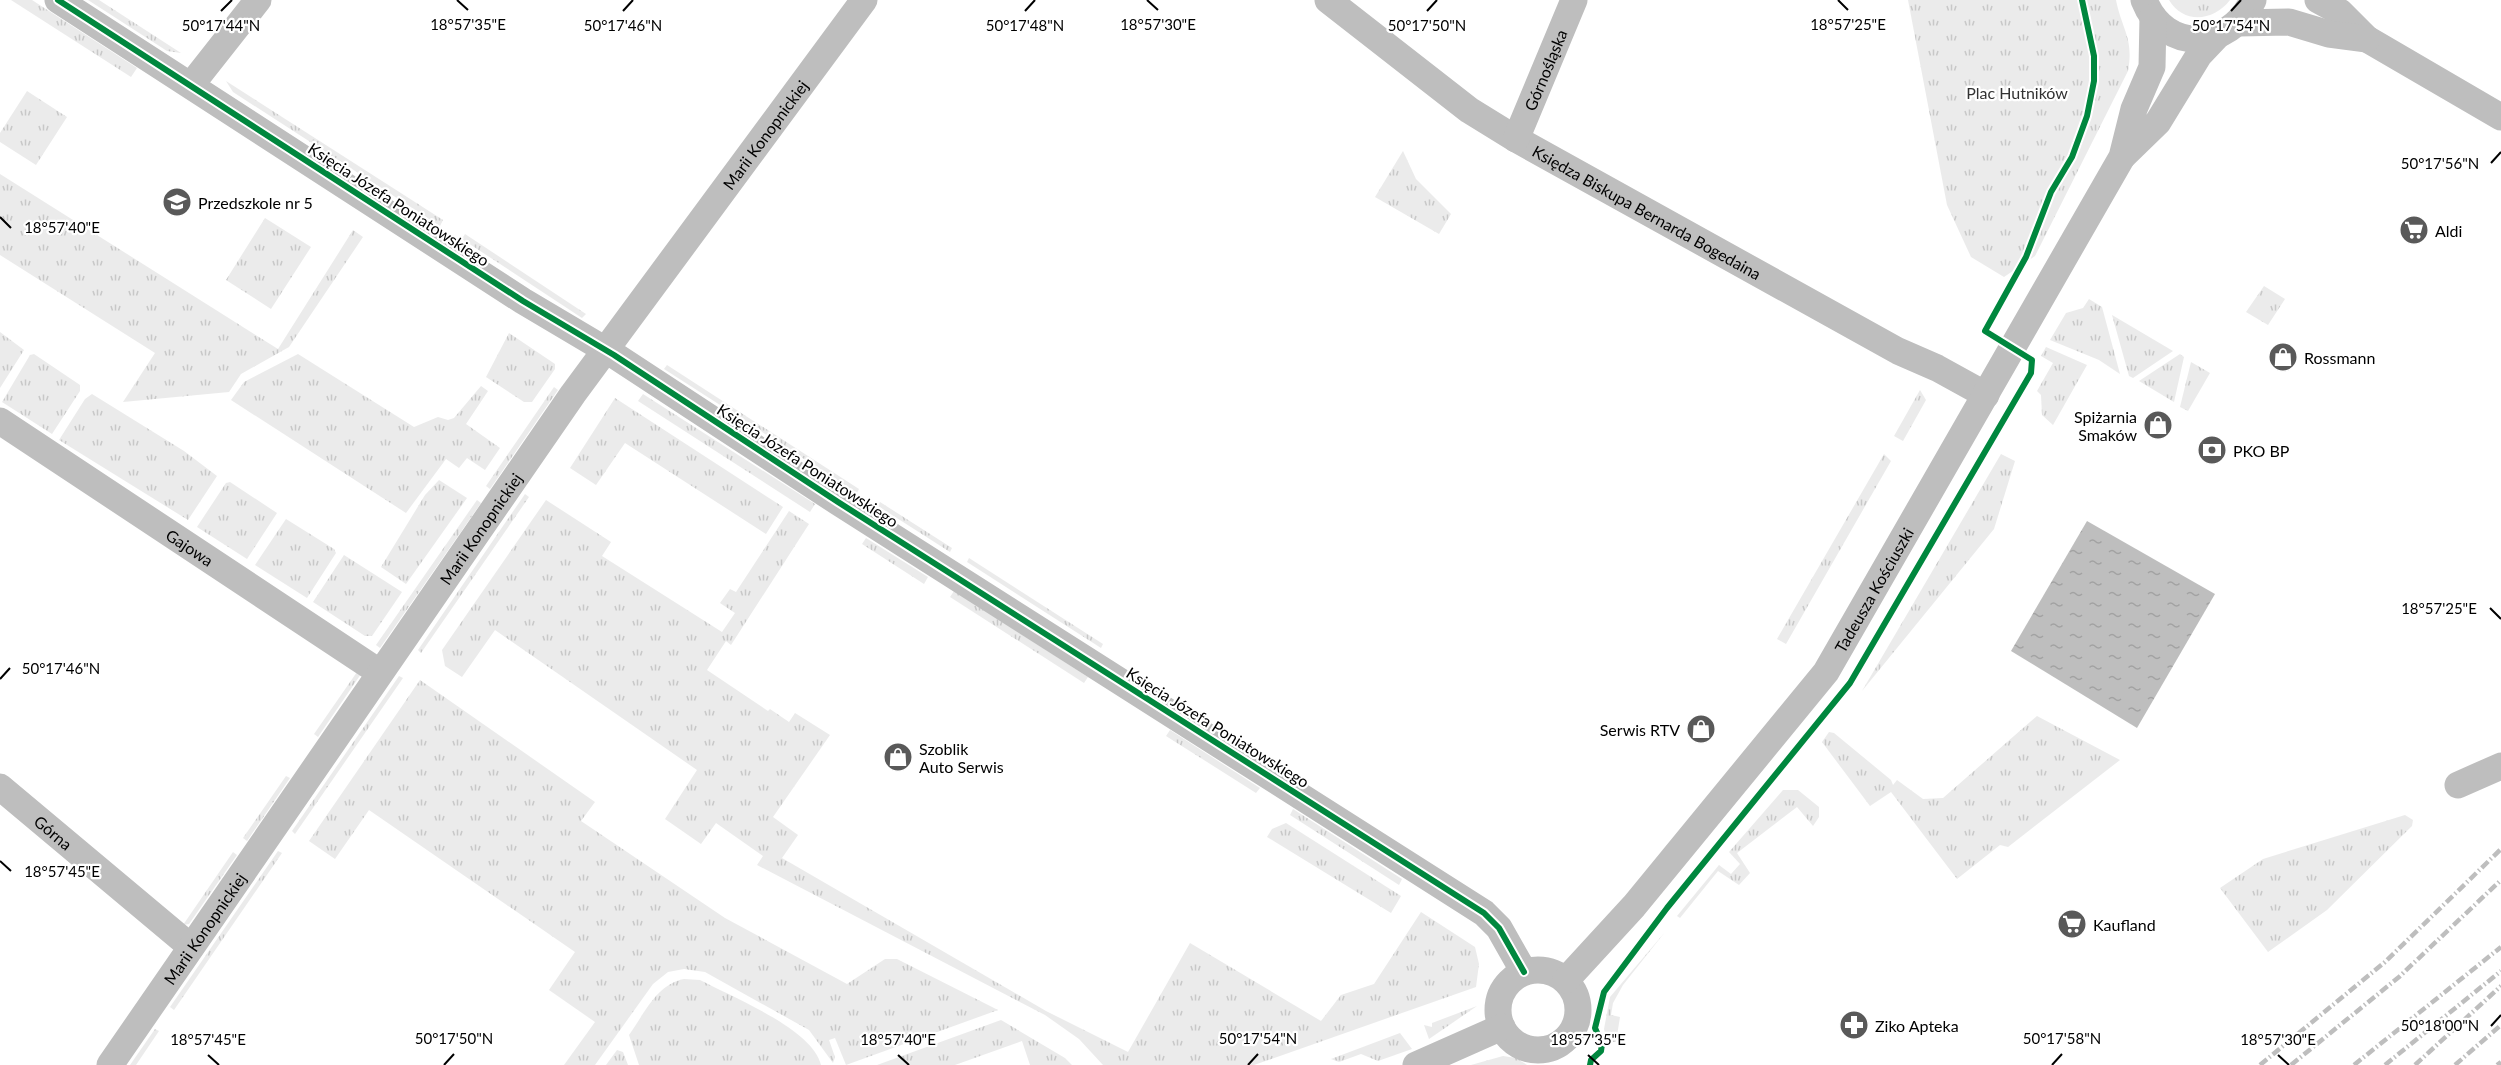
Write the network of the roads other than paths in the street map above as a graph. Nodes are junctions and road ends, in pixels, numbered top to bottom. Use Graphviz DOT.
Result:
graph roads {
  1 [pos="58,0"];
  2 [pos="258,0"];
  3 [pos="864,0"];
  4 [pos="1328,0"];
  5 [pos="1574,0"];
  6 [pos="2253,0"];
  7 [pos="2318,0"];
  8 [pos="2148,9"];
  9 [pos="2227,30"];
  10 [pos="2367,39"];
  11 [pos="191,85"];
  12 [pos="2501,117"];
  13 [pos="1516,139"];
  14 [pos="2122,157"];
  15 [pos="605,349"];
  16 [pos="1986,395"];
  17 [pos="0,422"];
  18 [pos="379,672"];
  19 [pos="2501,766"];
  20 [pos="2458,785"];
  21 [pos="0,787"];
  22 [pos="191,947"];
  23 [pos="1524,972"];
  24 [pos="1566,980"];
  25 [pos="1502,1027"];
  26 [pos="1554,1056"];
  27 [pos="110,1065"];
  28 [pos="1416,1065"];
  1 -- 11 [label="street, Księcia Józefa Poniatowskiego"];
  2 -- 11 [label="street"];
  3 -- 15 [label="street, Marii Konopnickiej"];
  4 -- 13 [label="street, Księdza Biskupa Bernarda Bogedaina"];
  5 -- 13 [label="street, Górnośląska"];
  6 -- 9 [label="street, Tadeusza Kościuszki"];
  7 -- 10 [label="street"];
  8 -- 9 [label="street"];
  8 -- 14 [label="street, Tadeusza Kościuszki"];
  9 -- 10 [label="street"];
  9 -- 14 [label="street, Tadeusza Kościuszki"];
  10 -- 12 [label="street"];
  11 -- 15 [label="street, Księcia Józefa Poniatowskiego"];
  13 -- 16 [label="street, Księdza Biskupa Bernarda Bogedaina"];
  14 -- 16 [label="street, Tadeusza Kościuszki"];
  15 -- 18 [label="street, Marii Konopnickiej"];
  15 -- 23 [label="street, Księcia Józefa Poniatowskiego"];
  16 -- 24 [label="street, Tadeusza Kościuszki"];
  17 -- 18 [label="street, Gajowa"];
  18 -- 22 [label="street, Marii Konopnickiej"];
  19 -- 20 [label="street"];
  21 -- 22 [label="street, Górna"];
  22 -- 27 [label="street, Marii Konopnickiej"];
  23 -- 24 [label="street"];
  23 -- 25 [label="street"];
  24 -- 26 [label="street"];
  25 -- 26 [label="street"];
  25 -- 28 [label="street"];
}
